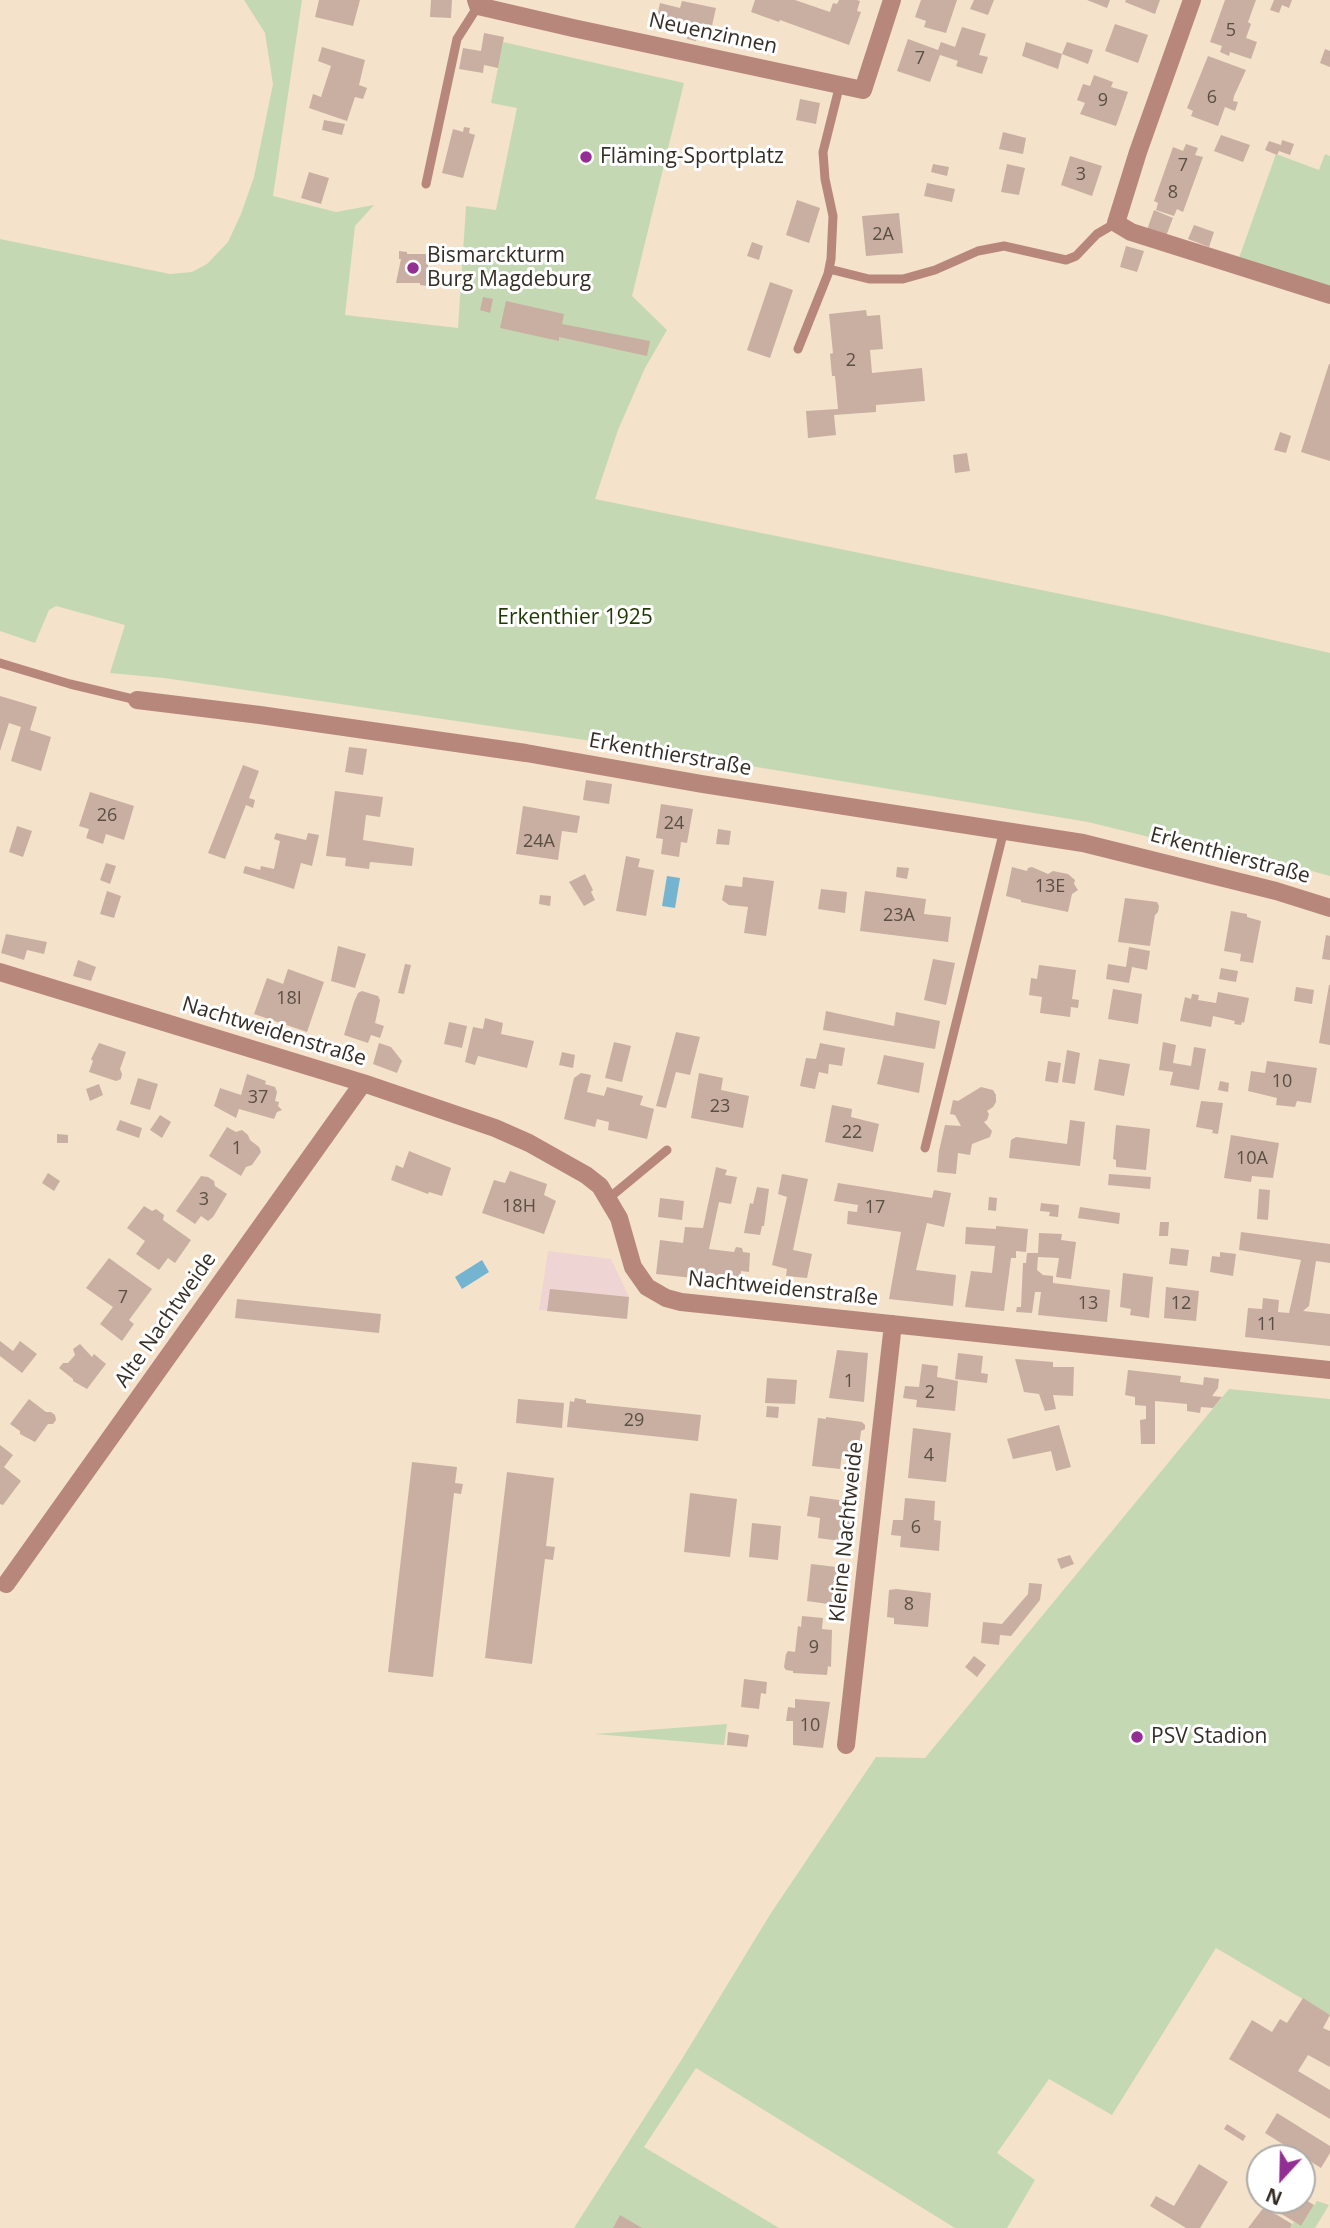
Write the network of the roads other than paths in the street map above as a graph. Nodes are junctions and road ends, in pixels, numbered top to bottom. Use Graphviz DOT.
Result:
graph roads {
  1 [pos="892,0"];
  2 [pos="1192,0"];
  3 [pos="477,3"];
  4 [pos="840,84"];
  5 [pos="426,184"];
  6 [pos="1116,223"];
  7 [pos="829,269"];
  8 [pos="1330,295"];
  9 [pos="798,349"];
  10 [pos="0,663"];
  11 [pos="137,700"];
  12 [pos="1004,830"];
  13 [pos="1330,908"];
  14 [pos="0,972"];
  15 [pos="363,1083"];
  16 [pos="925,1148"];
  17 [pos="667,1150"];
  18 [pos="608,1198"];
  19 [pos="893,1324"];
  20 [pos="1330,1370"];
  21 [pos="6,1584"];
  22 [pos="846,1745"];
  1 -- 4 [label="street, Neuenzinnen"];
  2 -- 6 [label="street"];
  3 -- 4 [label="street, Neuenzinnen"];
  3 -- 5 [label="lane"];
  4 -- 7 [label="lane"];
  6 -- 7 [label="lane"];
  6 -- 8 [label="street"];
  7 -- 9 [label="lane"];
  10 -- 11 [label="lane, Erkenthierstraße"];
  11 -- 12 [label="street, Erkenthierstraße"];
  12 -- 13 [label="street, Erkenthierstraße"];
  12 -- 16 [label="lane"];
  14 -- 15 [label="street, Nachtweidenstraße"];
  15 -- 18 [label="street, Nachtweidenstraße"];
  15 -- 21 [label="street, Alte Nachtweide"];
  17 -- 18 [label="lane"];
  18 -- 19 [label="street, Nachtweidenstraße"];
  19 -- 20 [label="street, Nachtweidenstraße"];
  19 -- 22 [label="street, Kleine Nachtweide"];
}
